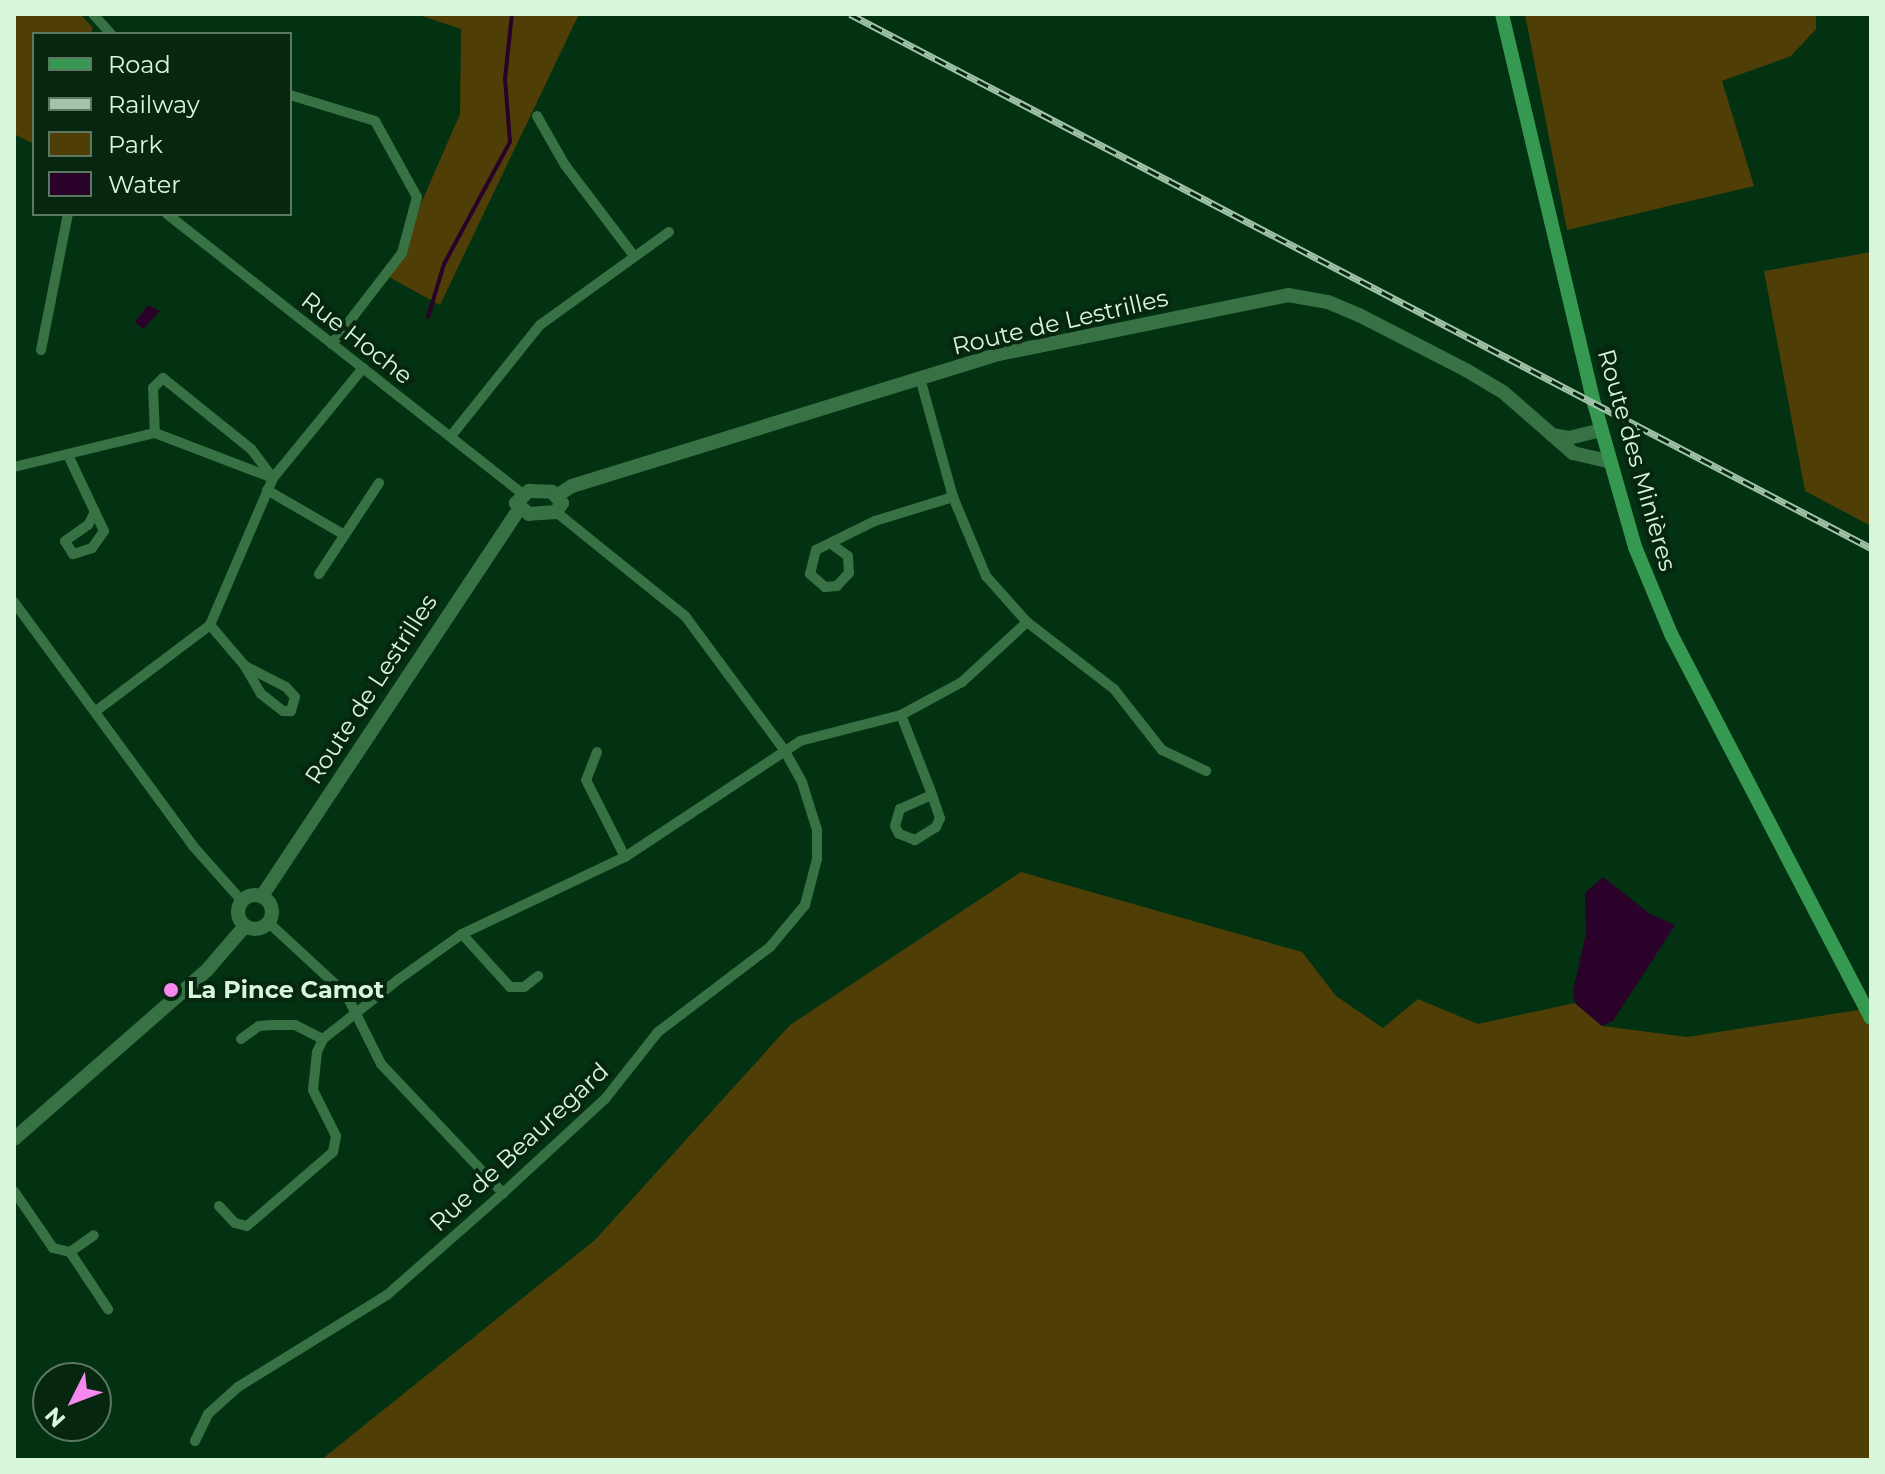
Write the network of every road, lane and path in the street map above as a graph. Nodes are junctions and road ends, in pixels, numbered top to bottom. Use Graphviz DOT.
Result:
graph roads {
  1 [pos="93,14"];
  2 [pos="1502,14"];
  3 [pos="109,32"];
  4 [pos="292,96"];
  5 [pos="537,116"];
  6 [pos="68,216"];
  7 [pos="170,216"];
  8 [pos="669,232"];
  9 [pos="634,256"];
  10 [pos="332,344"];
  11 [pos="41,350"];
  12 [pos="363,368"];
  13 [pos="920,378"];
  14 [pos="1601,430"];
  15 [pos="155,433"];
  16 [pos="1552,435"];
  17 [pos="451,436"];
  18 [pos="68,455"];
  19 [pos="1609,461"];
  20 [pos="14,467"];
  21 [pos="273,478"];
  22 [pos="379,483"];
  23 [pos="267,490"];
  24 [pos="522,493"];
  25 [pos="558,495"];
  26 [pos="953,497"];
  27 [pos="519,509"];
  28 [pos="95,512"];
  29 [pos="556,512"];
  30 [pos="343,534"];
  31 [pos="834,546"];
  32 [pos="319,574"];
  33 [pos="14,602"];
  34 [pos="1027,622"];
  35 [pos="210,625"];
  36 [pos="245,666"];
  37 [pos="96,711"];
  38 [pos="901,715"];
  39 [pos="785,751"];
  40 [pos="597,752"];
  41 [pos="1206,771"];
  42 [pos="932,795"];
  43 [pos="625,857"];
  44 [pos="262,896"];
  45 [pos="242,901"];
  46 [pos="269,923"];
  47 [pos="245,926"];
  48 [pos="462,934"];
  49 [pos="538,976"];
  50 [pos="357,1011"];
  51 [pos="1871,1018"];
  52 [pos="241,1039"];
  53 [pos="323,1039"];
  54 [pos="14,1139"];
  55 [pos="14,1191"];
  56 [pos="503,1193"];
  57 [pos="219,1206"];
  58 [pos="94,1235"];
  59 [pos="70,1252"];
  60 [pos="108,1309"];
  61 [pos="195,1441"];
  1 -- 3 [label="street"];
  2 -- 14 [label="main road, Route des Minières"];
  4 -- 10 [label="street"];
  5 -- 9 [label="street"];
  6 -- 11 [label="street"];
  7 -- 10 [label="street, Rue Hoche"];
  8 -- 9 [label="street"];
  9 -- 17 [label="street"];
  10 -- 12 [label="street, Rue Hoche"];
  12 -- 17 [label="street, Rue Hoche"];
  12 -- 21 [label="street"];
  13 -- 16 [label="street, Route de Lestrilles"];
  13 -- 25 [label="street, Route de Lestrilles"];
  13 -- 26 [label="street"];
  14 -- 16 [label="street"];
  14 -- 19 [label="main road, Route des Minières"];
  15 -- 18 [label="street"];
  15 -- 21 [label="street"];
  15 -- 21 [label="street"];
  16 -- 19 [label="street, Route de Lestrilles"];
  17 -- 24 [label="street, Rue Hoche"];
  18 -- 20 [label="street"];
  18 -- 28 [label="street"];
  19 -- 51 [label="main road, Route des Minières"];
  21 -- 23 [label="street"];
  22 -- 30 [label="street"];
  23 -- 30 [label="street"];
  23 -- 35 [label="street"];
  24 -- 25 [label="street"];
  24 -- 27 [label="street"];
  25 -- 29 [label="street"];
  26 -- 31 [label="street"];
  26 -- 34 [label="street"];
  27 -- 29 [label="street"];
  27 -- 44 [label="street, Route de Lestrilles"];
  29 -- 39 [label="street, Rue de Beauregard"];
  30 -- 32 [label="street"];
  31 -- 31 [label="street"];
  33 -- 37 [label="street"];
  34 -- 38 [label="street"];
  34 -- 41 [label="street"];
  35 -- 36 [label="street"];
  35 -- 37 [label="street"];
  36 -- 36 [label="street"];
  37 -- 45 [label="street"];
  38 -- 39 [label="street"];
  38 -- 42 [label="street"];
  39 -- 43 [label="street"];
  39 -- 56 [label="street, Rue de Beauregard"];
  40 -- 43 [label="street"];
  42 -- 42 [label="street"];
  43 -- 48 [label="street"];
  44 -- 45 [label="street"];
  44 -- 46 [label="street"];
  45 -- 47 [label="street"];
  46 -- 47 [label="street"];
  46 -- 50 [label="street"];
  47 -- 54 [label="street"];
  48 -- 49 [label="street"];
  48 -- 50 [label="street"];
  50 -- 53 [label="street"];
  50 -- 56 [label="street"];
  52 -- 53 [label="street"];
  53 -- 57 [label="street"];
  55 -- 59 [label="street"];
  56 -- 61 [label="street, Rue de Beauregard"];
  58 -- 59 [label="street"];
  59 -- 60 [label="street"];
}
